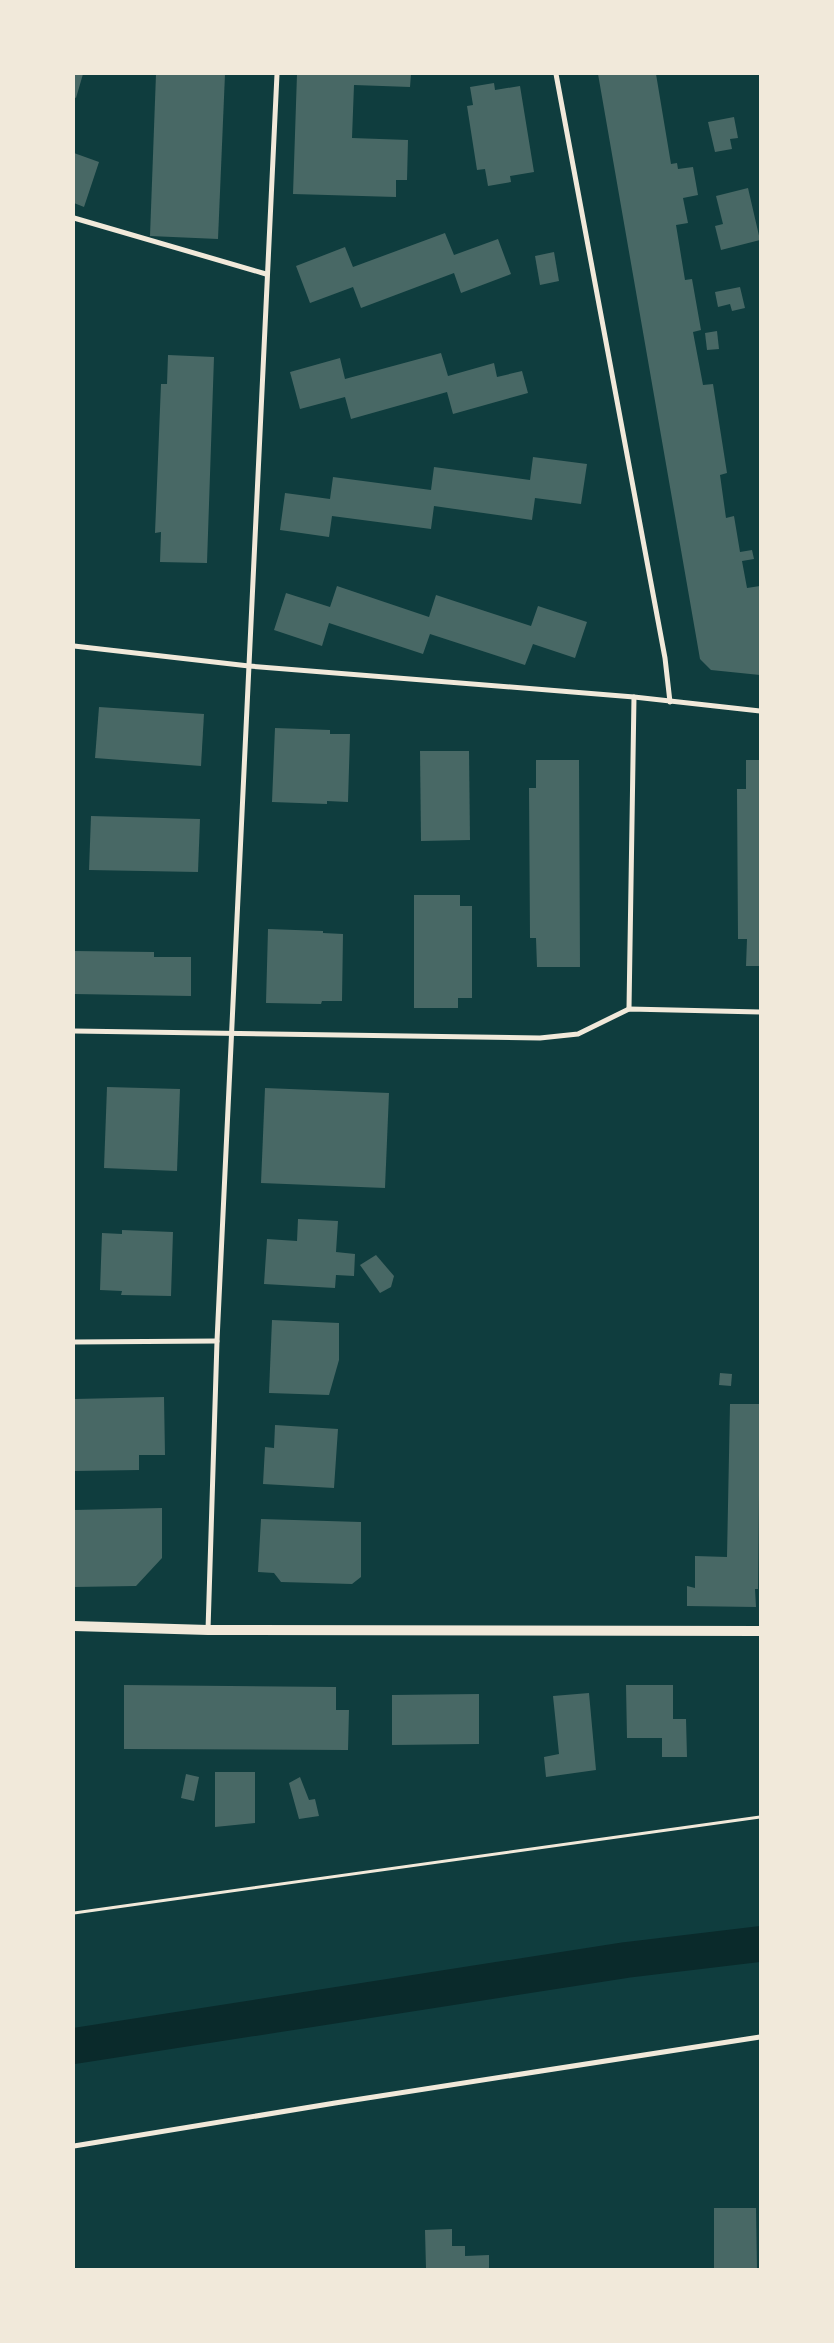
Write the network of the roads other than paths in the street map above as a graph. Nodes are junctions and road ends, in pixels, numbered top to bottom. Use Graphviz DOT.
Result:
graph roads {
  1 [pos="277,74"];
  2 [pos="556,74"];
  3 [pos="74,218"];
  4 [pos="266,274"];
  5 [pos="74,646"];
  6 [pos="249,666"];
  7 [pos="634,697"];
  8 [pos="670,702"];
  9 [pos="760,711"];
  10 [pos="629,1009"];
  11 [pos="760,1012"];
  12 [pos="74,1031"];
  13 [pos="231,1033"];
  14 [pos="217,1341"];
  15 [pos="74,1342"];
  16 [pos="74,1626"];
  17 [pos="208,1630"];
  18 [pos="760,1631"];
  19 [pos="760,2037"];
  20 [pos="74,2146"];
  1 -- 4 [label="street"];
  2 -- 8 [label="street"];
  3 -- 4 [label="street"];
  4 -- 6 [label="street"];
  5 -- 6 [label="street"];
  6 -- 7 [label="street"];
  6 -- 13 [label="street"];
  7 -- 8 [label="street"];
  7 -- 10 [label="street"];
  8 -- 9 [label="street"];
  10 -- 11 [label="street"];
  10 -- 13 [label="street"];
  12 -- 13 [label="street"];
  13 -- 14 [label="street"];
  14 -- 15 [label="street"];
  14 -- 17 [label="street"];
  16 -- 17 [label="main road"];
  17 -- 18 [label="main road"];
  19 -- 20 [label="street"];
}
